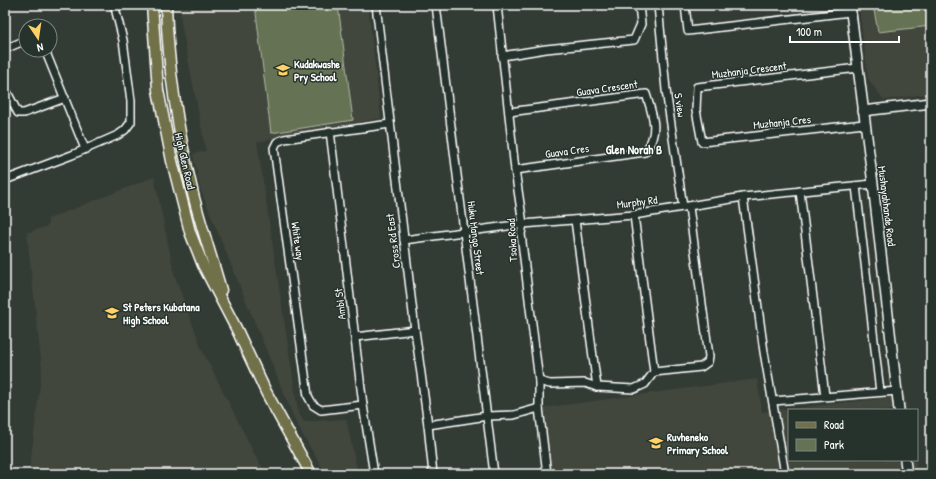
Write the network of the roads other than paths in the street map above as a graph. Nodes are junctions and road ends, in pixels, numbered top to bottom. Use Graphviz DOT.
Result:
graph roads {
  1 [pos="152,5"];
  2 [pos="166,5"];
  3 [pos="376,5"];
  4 [pos="436,5"];
  5 [pos="497,5"];
  6 [pos="639,5"];
  7 [pos="658,5"];
  8 [pos="685,5"];
  9 [pos="115,8"];
  10 [pos="850,8"];
  11 [pos="18,43"];
  12 [pos="5,49"];
  13 [pos="502,56"];
  14 [pos="48,58"];
  15 [pos="858,68"];
  16 [pos="5,88"];
  17 [pos="65,98"];
  18 [pos="931,103"];
  19 [pos="863,111"];
  20 [pos="509,112"];
  21 [pos="390,124"];
  22 [pos="864,124"];
  23 [pos="330,131"];
  24 [pos="702,142"];
  25 [pos="85,150"];
  26 [pos="645,152"];
  27 [pos="515,170"];
  28 [pos="5,180"];
  29 [pos="873,184"];
  30 [pos="856,186"];
  31 [pos="800,191"];
  32 [pos="743,198"];
  33 [pos="686,207"];
  34 [pos="634,215"];
  35 [pos="575,220"];
  36 [pos="523,224"];
  37 [pos="464,232"];
  38 [pos="404,240"];
  39 [pos="228,313"];
  40 [pos="414,330"];
  41 [pos="355,337"];
  42 [pos="654,372"];
  43 [pos="539,381"];
  44 [pos="597,387"];
  45 [pos="898,391"];
  46 [pos="880,392"];
  47 [pos="825,396"];
  48 [pos="773,401"];
  49 [pos="363,405"];
  50 [pos="539,408"];
  51 [pos="899,409"];
  52 [pos="487,416"];
  53 [pos="428,425"];
  54 [pos="905,461"];
  55 [pos="311,474"];
  56 [pos="374,474"];
  57 [pos="433,474"];
  58 [pos="494,474"];
  59 [pos="547,474"];
  60 [pos="785,474"];
  61 [pos="906,474"];
  1 -- 39 [label="main road, High Glen Road"];
  2 -- 39 [label="main road, High Glen Road"];
  3 -- 21 [label="street, Cross Rd East"];
  4 -- 37 [label="street, Huku Mango Street"];
  5 -- 13 [label="street, Tsoka Road"];
  6 -- 13 [label="street"];
  7 -- 33 [label="street, S view"];
  8 -- 10 [label="street"];
  9 -- 25 [label="street"];
  10 -- 15 [label="street, Mushayabhande Road"];
  11 -- 12 [label="street"];
  13 -- 20 [label="street, Tsoka Road"];
  14 -- 17 [label="street"];
  15 -- 19 [label="street, Mushayabhande Road"];
  15 -- 24 [label="street, Muzhanja Crescent"];
  16 -- 17 [label="street"];
  17 -- 25 [label="street"];
  18 -- 19 [label="street"];
  19 -- 22 [label="street, Mushayabhande Road"];
  20 -- 26 [label="street, Guava Crescent"];
  20 -- 27 [label="street, Tsoka Road"];
  21 -- 23 [label="street, White way"];
  21 -- 38 [label="street, Cross Rd East"];
  22 -- 24 [label="street, Muzhanja Cres"];
  22 -- 29 [label="street, Mushayabhande Road"];
  23 -- 41 [label="street, Ambi St"];
  23 -- 49 [label="street, White way"];
  25 -- 28 [label="street"];
  26 -- 27 [label="street, Guava Cres"];
  27 -- 36 [label="street, Tsoka Road"];
  29 -- 30 [label="street, Murphy Rd"];
  29 -- 45 [label="street, Mushayabhande Road"];
  30 -- 31 [label="street, Murphy Rd"];
  30 -- 46 [label="street"];
  31 -- 32 [label="street, Murphy Rd"];
  31 -- 47 [label="street"];
  32 -- 33 [label="street, Murphy Rd"];
  32 -- 48 [label="street"];
  33 -- 34 [label="street, Murphy Rd"];
  33 -- 42 [label="street, S view"];
  34 -- 35 [label="street, Murphy Rd"];
  34 -- 42 [label="street"];
  35 -- 36 [label="street, Murphy Rd"];
  35 -- 44 [label="street"];
  36 -- 37 [label="street, Murphy Rd"];
  36 -- 43 [label="street, Tsoka Road"];
  37 -- 38 [label="street, Murphy Rd"];
  37 -- 52 [label="street, Huku Mango Street"];
  38 -- 40 [label="street, Cross Rd East"];
  39 -- 55 [label="main road, High Glen Road"];
  40 -- 41 [label="street"];
  40 -- 53 [label="street, Cross Rd East"];
  41 -- 49 [label="street, Ambi St"];
  42 -- 44 [label="street"];
  43 -- 44 [label="street"];
  43 -- 50 [label="street, Tsoka Road"];
  45 -- 46 [label="street"];
  45 -- 51 [label="street, Mushayabhande Road"];
  46 -- 47 [label="street"];
  47 -- 48 [label="street"];
  48 -- 60 [label="street"];
  49 -- 56 [label="street, Ambi St"];
  50 -- 52 [label="street"];
  50 -- 59 [label="street, Tsoka Road"];
  52 -- 53 [label="street"];
  52 -- 58 [label="street, Huku Mango Street"];
  53 -- 57 [label="street, Cross Rd East"];
  54 -- 61 [label="street"];
}
